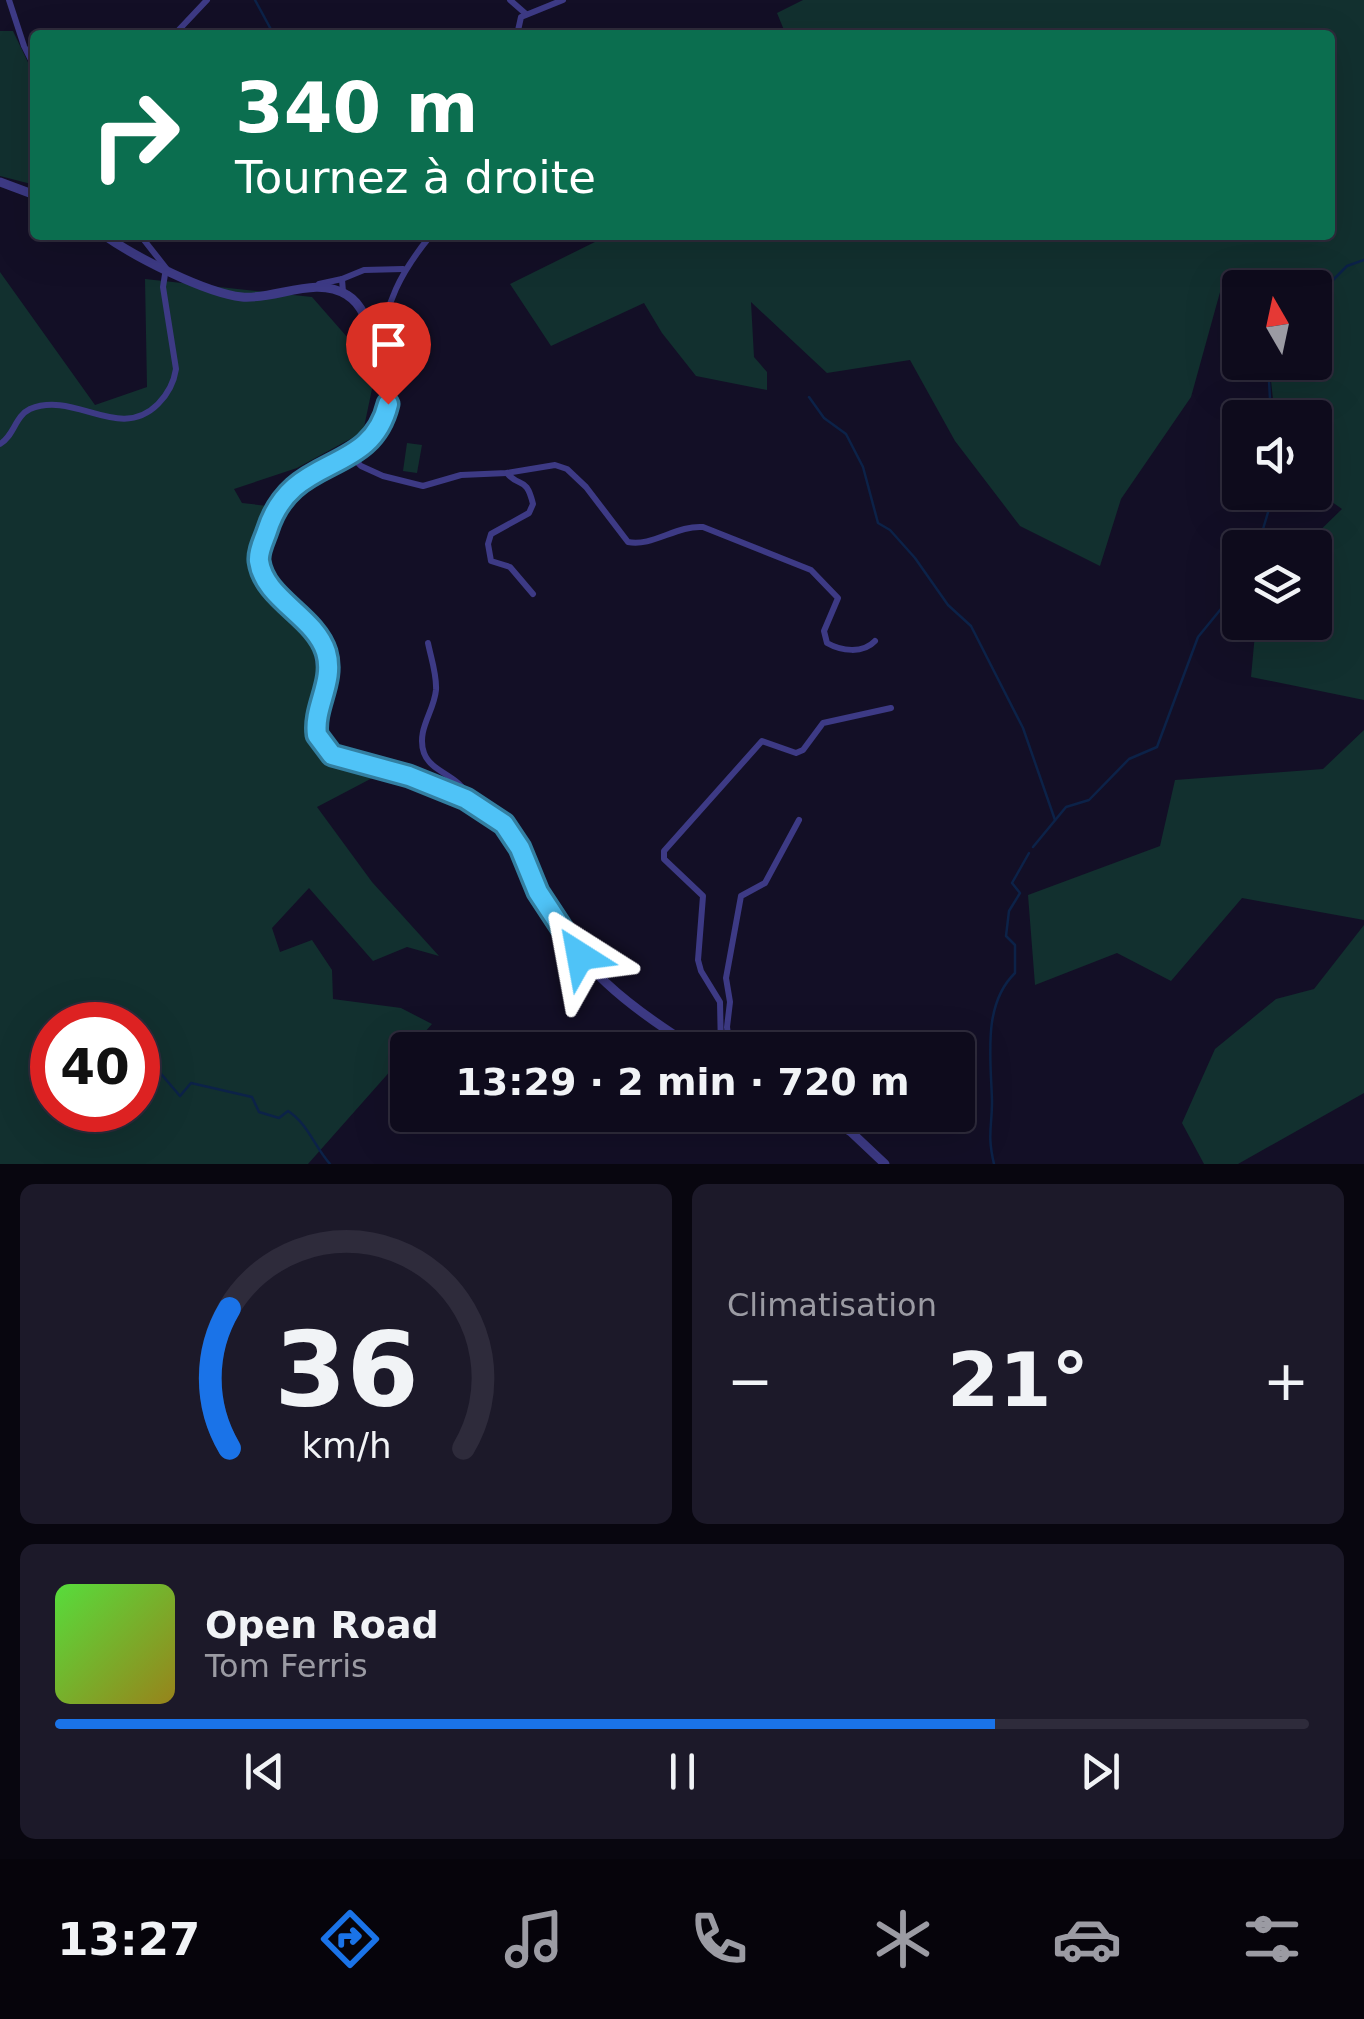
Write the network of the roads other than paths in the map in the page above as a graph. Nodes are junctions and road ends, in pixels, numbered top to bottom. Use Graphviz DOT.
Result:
graph roads {
  1 [pos="9,0"];
  2 [pos="207,0"];
  3 [pos="510,0"];
  4 [pos="564,0"];
  5 [pos="526,14"];
  6 [pos="179,30"];
  7 [pos="516,30"];
  8 [pos="30,58"];
  9 [pos="0,182"];
  10 [pos="30,193"];
  11 [pos="111,240"];
  12 [pos="144,240"];
  13 [pos="427,240"];
  14 [pos="166,268"];
  15 [pos="404,268"];
  16 [pos="342,279"];
  17 [pos="309,288"];
  18 [pos="343,292"];
  19 [pos="378,352"];
  20 [pos="0,444"];
  21 [pos="350,455"];
  22 [pos="507,473"];
  23 [pos="533,594"];
  24 [pos="875,641"];
  25 [pos="428,643"];
  26 [pos="892,708"];
  27 [pos="466,799"];
  28 [pos="798,820"];
  29 [pos="669,1032"];
  30 [pos="720,1032"];
  31 [pos="728,1032"];
  32 [pos="851,1132"];
  33 [pos="885,1164"];
  1 -- 8 [label="street"];
  2 -- 6 [label="street"];
  3 -- 5 [label="street"];
  4 -- 5 [label="street"];
  5 -- 7 [label="street"];
  9 -- 10 [label="street"];
  11 -- 14 [label="street"];
  12 -- 14 [label="street"];
  13 -- 15 [label="street"];
  14 -- 17 [label="street"];
  14 -- 20 [label="street"];
  15 -- 16 [label="street"];
  15 -- 19 [label="street"];
  16 -- 17 [label="street"];
  16 -- 18 [label="street"];
  17 -- 18 [label="street"];
  18 -- 19 [label="street"];
  19 -- 21 [label="street"];
  21 -- 22 [label="street"];
  21 -- 27 [label="street"];
  22 -- 23 [label="street"];
  22 -- 24 [label="street"];
  25 -- 27 [label="street"];
  26 -- 30 [label="street"];
  27 -- 29 [label="street"];
  28 -- 31 [label="street"];
  32 -- 33 [label="street"];
}
